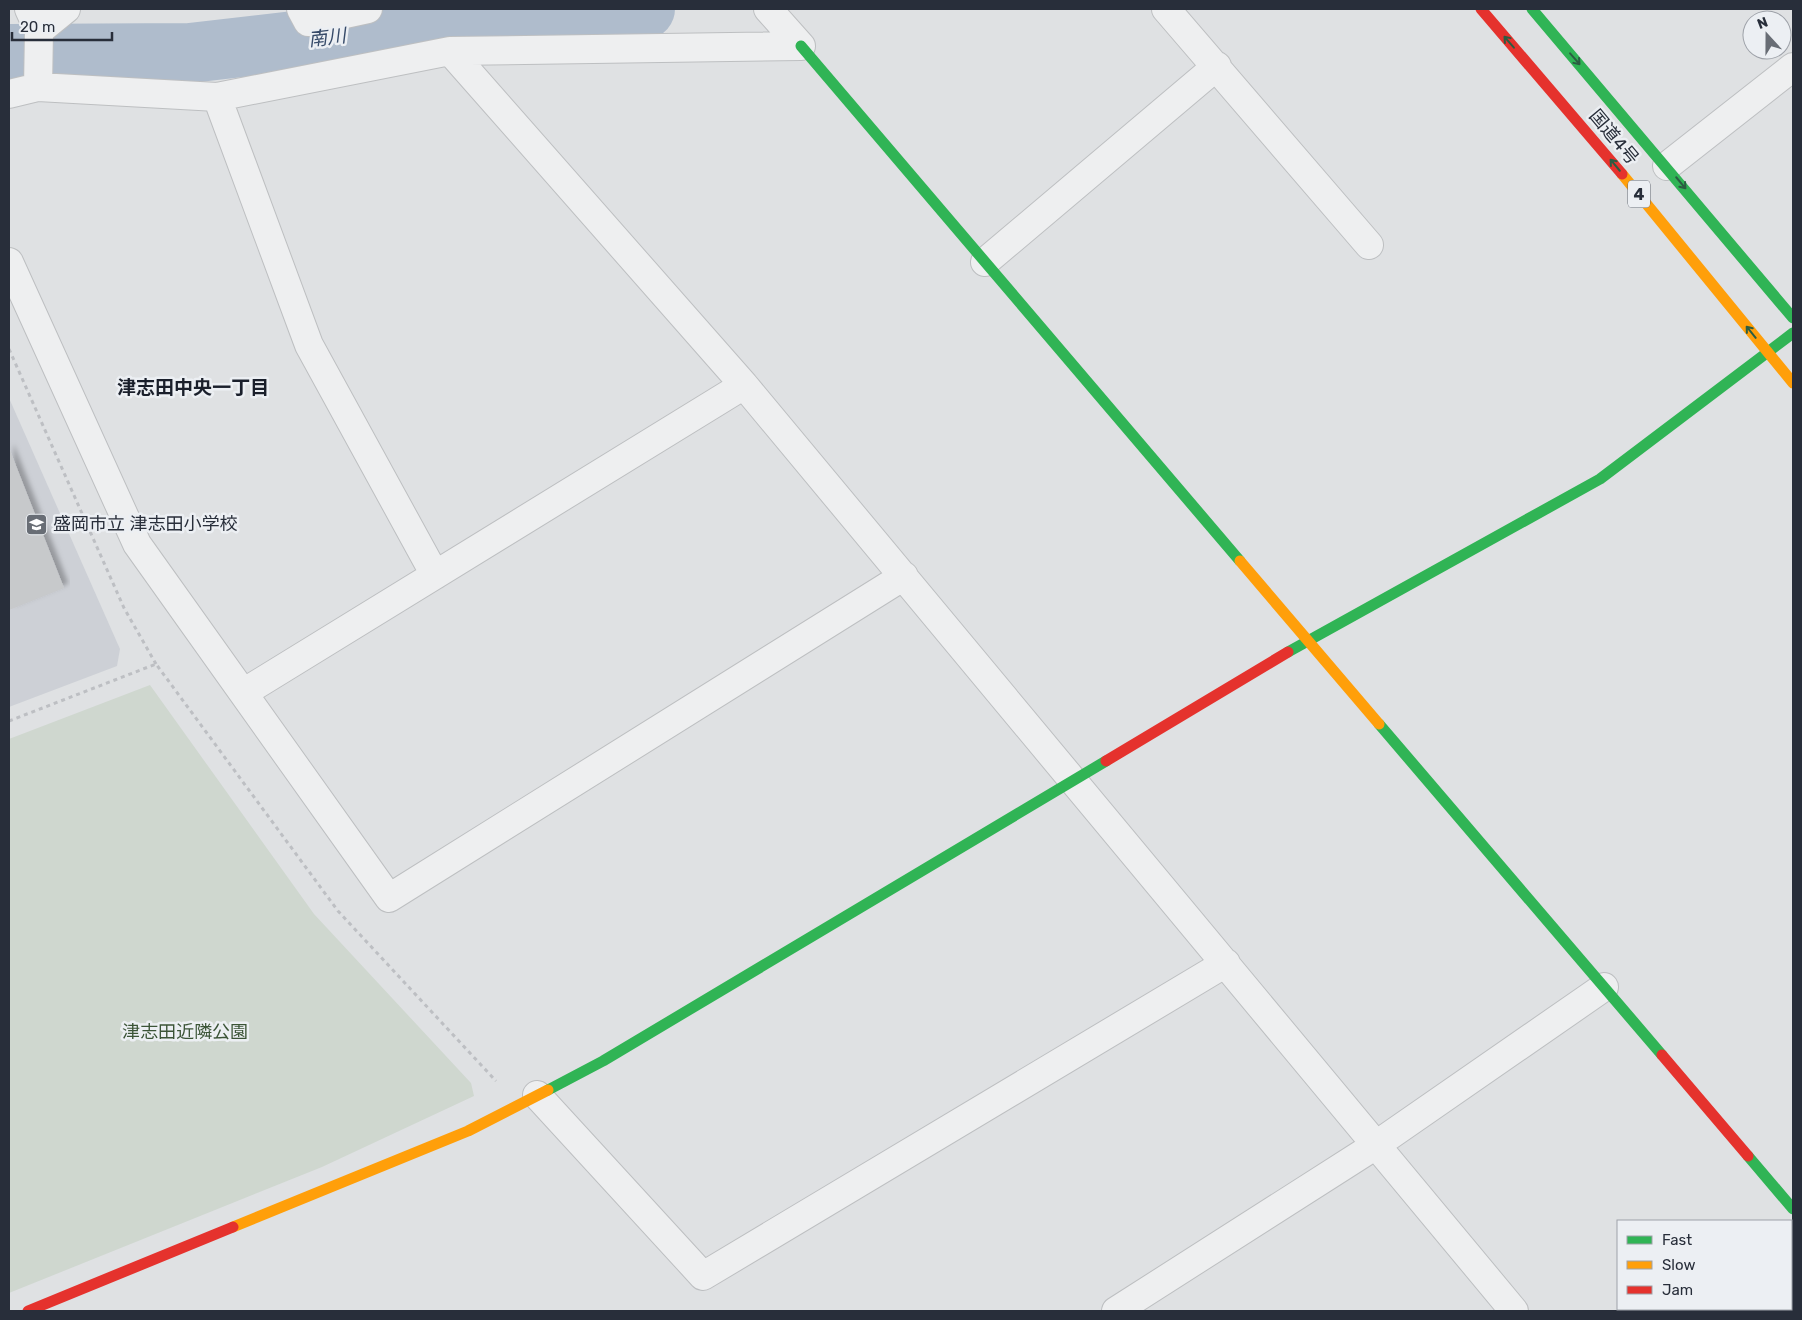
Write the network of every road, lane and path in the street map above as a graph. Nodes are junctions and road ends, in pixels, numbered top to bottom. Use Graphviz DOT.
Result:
graph roads {
  1 [pos="66,9"];
  2 [pos="301,9"];
  3 [pos="368,9"];
  4 [pos="768,9"];
  5 [pos="1166,9"];
  6 [pos="1481,9"];
  7 [pos="1532,9"];
  8 [pos="35,27"];
  9 [pos="801,46"];
  10 [pos="450,52"];
  11 [pos="1217,66"];
  12 [pos="1793,67"];
  13 [pos="38,83"];
  14 [pos="9,94"];
  15 [pos="217,97"];
  16 [pos="1667,166"];
  17 [pos="1369,245"];
  18 [pos="9,262"];
  19 [pos="986,262"];
  20 [pos="1793,318"];
  21 [pos="1793,333"];
  22 [pos="9,349"];
  23 [pos="1768,354"];
  24 [pos="1793,383"];
  25 [pos="744,385"];
  26 [pos="434,575"];
  27 [pos="904,576"];
  28 [pos="1308,640"];
  29 [pos="156,664"];
  30 [pos="243,693"];
  31 [pos="9,721"];
  32 [pos="1074,780"];
  33 [pos="1226,963"];
  34 [pos="1604,987"];
  35 [pos="526,1101"];
  36 [pos="1376,1145"];
  37 [pos="1793,1209"];
  38 [pos="1510,1310"];
  39 [pos="28,1311"];
  40 [pos="1116,1311"];
  1 -- 8 [label="street"];
  2 -- 3 [label="street"];
  4 -- 9 [label="street"];
  5 -- 11 [label="street"];
  23 -- 6 [label="main road, 国道4号 / 4, one-way"];
  7 -- 16 [label="main road, 国道4号 / 4, one-way"];
  8 -- 13 [label="street"];
  9 -- 10 [label="street"];
  9 -- 19 [label="main road"];
  10 -- 15 [label="street"];
  10 -- 25 [label="street"];
  11 -- 17 [label="street"];
  11 -- 19 [label="street"];
  12 -- 16 [label="street"];
  13 -- 14 [label="street"];
  13 -- 15 [label="street"];
  15 -- 26 [label="street"];
  16 -- 20 [label="main road, 国道4号 / 4, one-way"];
  18 -- 30 [label="street"];
  19 -- 28 [label="main road"];
  21 -- 23 [label="main road"];
  22 -- 29 [label="path"];
  23 -- 24 [label="main road, 国道4号 / 4"];
  23 -- 28 [label="main road"];
  25 -- 26 [label="street"];
  25 -- 27 [label="street"];
  26 -- 30 [label="street"];
  27 -- 30 [label="street"];
  27 -- 32 [label="street"];
  28 -- 32 [label="main road"];
  28 -- 34 [label="main road"];
  29 -- 31 [label="path"];
  29 -- 35 [label="path"];
  32 -- 33 [label="street"];
  32 -- 35 [label="main road"];
  33 -- 35 [label="street"];
  33 -- 36 [label="street"];
  34 -- 36 [label="street"];
  34 -- 37 [label="main road"];
  35 -- 39 [label="main road"];
  36 -- 38 [label="street"];
  36 -- 40 [label="street"];
}
